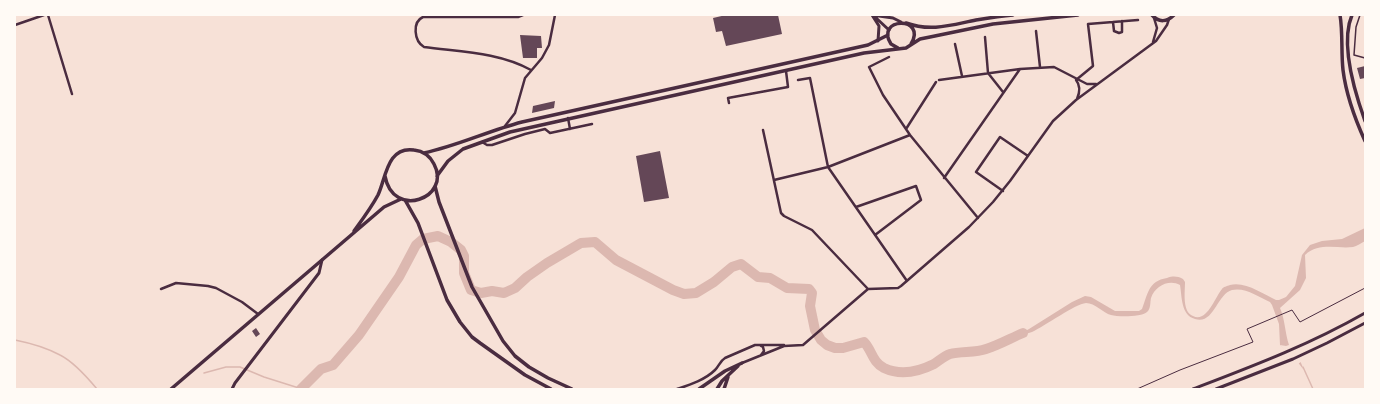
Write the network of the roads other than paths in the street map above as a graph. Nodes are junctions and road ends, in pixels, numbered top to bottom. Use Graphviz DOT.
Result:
graph roads {
  1 [pos="44,15"];
  2 [pos="48,15"];
  3 [pos="523,15"];
  4 [pos="555,15"];
  5 [pos="872,15"];
  6 [pos="1013,15"];
  7 [pos="1078,15"];
  8 [pos="1340,15"];
  9 [pos="1352,15"];
  10 [pos="1360,15"];
  11 [pos="1153,16"];
  12 [pos="1173,17"];
  13 [pos="1138,20"];
  14 [pos="1122,21"];
  15 [pos="1113,22"];
  16 [pos="903,23"];
  17 [pos="15,24"];
  18 [pos="1036,31"];
  19 [pos="888,32"];
  20 [pos="985,37"];
  21 [pos="878,41"];
  22 [pos="955,44"];
  23 [pos="1152,44"];
  24 [pos="909,46"];
  25 [pos="899,48"];
  26 [pos="889,57"];
  27 [pos="1365,58"];
  28 [pos="1040,67"];
  29 [pos="1020,68"];
  30 [pos="531,70"];
  31 [pos="785,70"];
  32 [pos="988,73"];
  33 [pos="962,76"];
  34 [pos="798,80"];
  35 [pos="1076,80"];
  36 [pos="1098,84"];
  37 [pos="1003,92"];
  38 [pos="72,94"];
  39 [pos="1076,100"];
  40 [pos="729,103"];
  41 [pos="568,118"];
  42 [pos="1365,121"];
  43 [pos="592,124"];
  44 [pos="505,126"];
  45 [pos="570,129"];
  46 [pos="906,129"];
  47 [pos="763,130"];
  48 [pos="910,135"];
  49 [pos="1365,141"];
  50 [pos="481,142"];
  51 [pos="424,153"];
  52 [pos="1028,156"];
  53 [pos="828,167"];
  54 [pos="385,176"];
  55 [pos="437,176"];
  56 [pos="944,178"];
  57 [pos="774,180"];
  58 [pos="435,186"];
  59 [pos="1003,191"];
  60 [pos="403,200"];
  61 [pos="856,207"];
  62 [pos="978,218"];
  63 [pos="875,235"];
  64 [pos="350,236"];
  65 [pos="323,258"];
  66 [pos="907,281"];
  67 [pos="161,289"];
  68 [pos="868,289"];
  69 [pos="1365,313"];
  70 [pos="258,314"];
  71 [pos="1365,323"];
  72 [pos="788,345"];
  73 [pos="761,346"];
  74 [pos="761,355"];
  75 [pos="742,363"];
  76 [pos="728,376"];
  77 [pos="171,389"];
  78 [pos="232,389"];
  79 [pos="551,389"];
  80 [pos="572,389"];
  81 [pos="677,389"];
  82 [pos="699,389"];
  83 [pos="717,389"];
  84 [pos="724,389"];
  85 [pos="1193,389"];
  86 [pos="1216,389"];
  1 -- 17 [label="street"];
  2 -- 38 [label="street"];
  3 -- 30 [label="street"];
  4 -- 30 [label="street"];
  5 -- 16 [label="main road"];
  5 -- 19 [label="main road"];
  5 -- 21 [label="main road"];
  6 -- 16 [label="main road"];
  7 -- 24 [label="main road"];
  8 -- 49 [label="main road"];
  9 -- 42 [label="main road"];
  10 -- 27 [label="street"];
  11 -- 12 [label="main road"];
  11 -- 23 [label="street"];
  12 -- 23 [label="street"];
  13 -- 14 [label="street"];
  14 -- 15 [label="street"];
  14 -- 15 [label="street"];
  15 -- 35 [label="street"];
  16 -- 19 [label="main road"];
  16 -- 24 [label="main road"];
  18 -- 28 [label="street"];
  19 -- 21 [label="main road"];
  19 -- 25 [label="main road"];
  20 -- 32 [label="street"];
  21 -- 44 [label="main road"];
  22 -- 33 [label="street"];
  23 -- 36 [label="street"];
  24 -- 25 [label="main road"];
  25 -- 31 [label="main road"];
  26 -- 46 [label="street"];
  28 -- 29 [label="street"];
  28 -- 35 [label="street"];
  29 -- 32 [label="street"];
  29 -- 37 [label="street"];
  30 -- 44 [label="street"];
  31 -- 40 [label="street"];
  31 -- 41 [label="main road"];
  32 -- 33 [label="street"];
  32 -- 37 [label="street"];
  33 -- 46 [label="street"];
  34 -- 53 [label="street"];
  35 -- 36 [label="street"];
  35 -- 39 [label="street"];
  36 -- 39 [label="street"];
  37 -- 56 [label="street"];
  39 -- 52 [label="street"];
  41 -- 45 [label="street"];
  41 -- 50 [label="main road"];
  43 -- 45 [label="street"];
  44 -- 51 [label="main road"];
  45 -- 50 [label="street"];
  46 -- 48 [label="street"];
  47 -- 57 [label="street"];
  48 -- 53 [label="street"];
  48 -- 56 [label="street"];
  50 -- 55 [label="main road"];
  51 -- 54 [label="main road"];
  51 -- 55 [label="main road"];
  52 -- 59 [label="street"];
  52 -- 59 [label="street"];
  53 -- 57 [label="street"];
  53 -- 61 [label="street"];
  54 -- 60 [label="main road"];
  54 -- 64 [label="main road"];
  55 -- 58 [label="main road"];
  56 -- 62 [label="street"];
  57 -- 68 [label="street"];
  58 -- 60 [label="main road"];
  58 -- 80 [label="main road"];
  59 -- 62 [label="street"];
  60 -- 64 [label="main road"];
  60 -- 79 [label="main road"];
  61 -- 63 [label="street"];
  61 -- 63 [label="street"];
  62 -- 66 [label="street"];
  63 -- 66 [label="street"];
  64 -- 65 [label="main road"];
  65 -- 70 [label="main road"];
  65 -- 78 [label="main road"];
  66 -- 68 [label="street"];
  67 -- 70 [label="street"];
  68 -- 72 [label="street"];
  69 -- 85 [label="main road"];
  70 -- 77 [label="main road"];
  71 -- 86 [label="main road"];
  72 -- 73 [label="street"];
  72 -- 74 [label="street"];
  73 -- 74 [label="street"];
  73 -- 81 [label="street"];
  74 -- 75 [label="street"];
  75 -- 76 [label="main road"];
  75 -- 82 [label="main road"];
  76 -- 83 [label="main road"];
  76 -- 84 [label="main road"];
}
